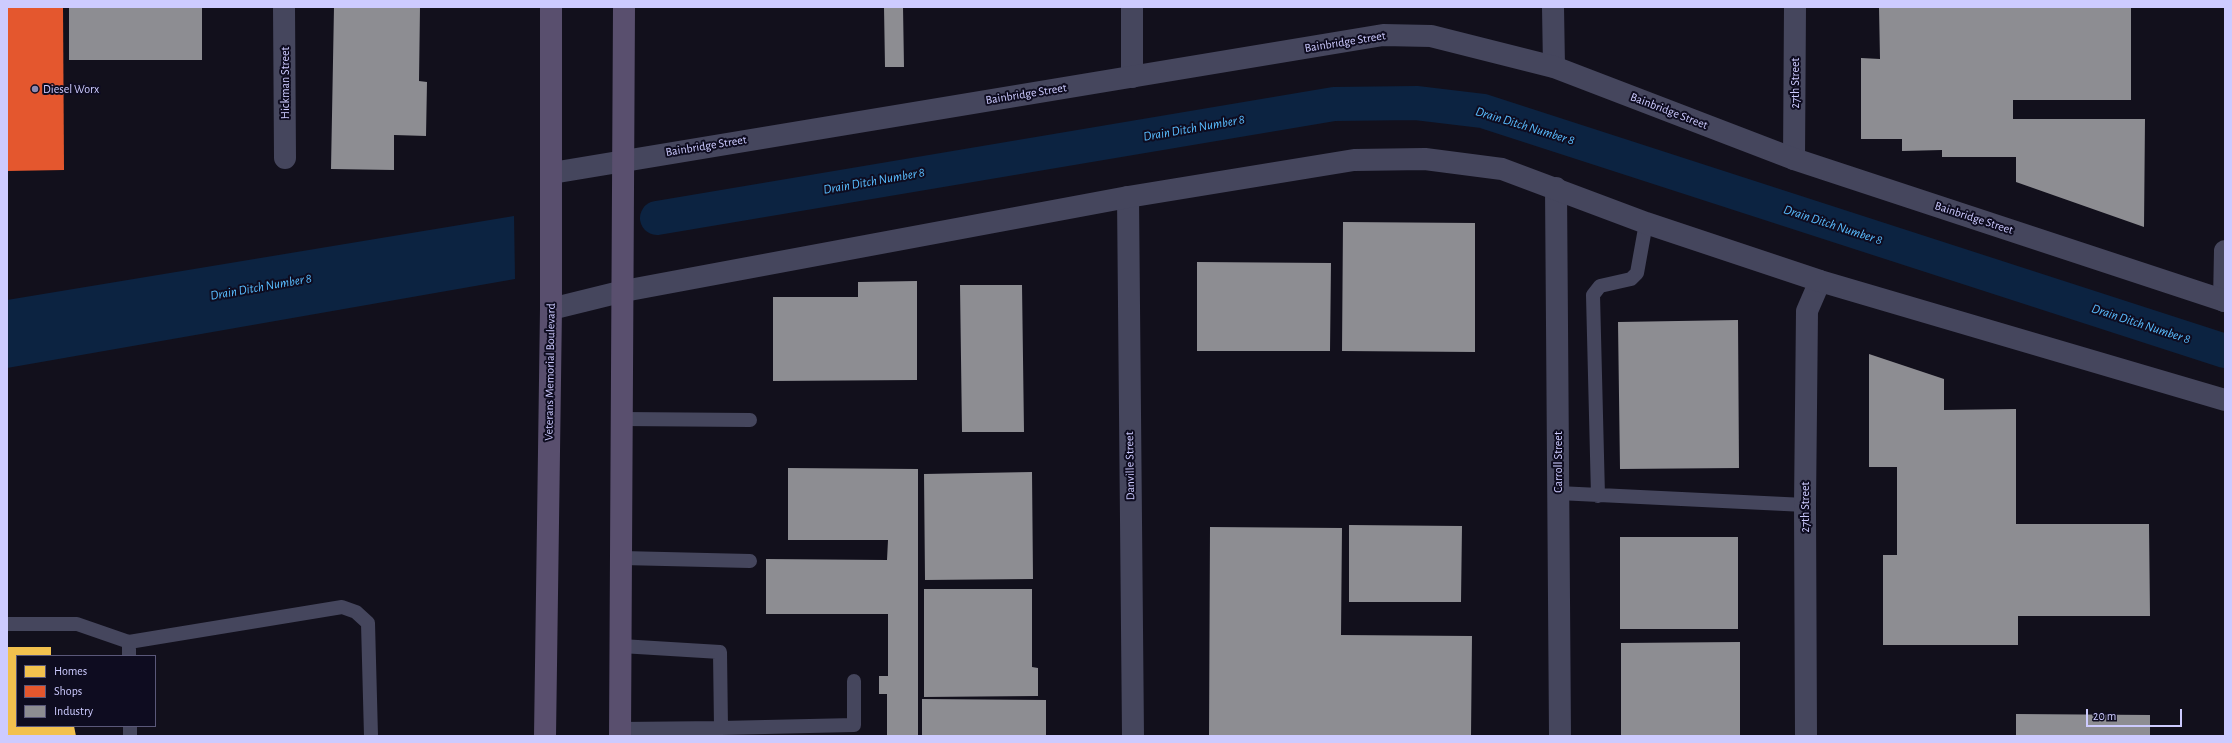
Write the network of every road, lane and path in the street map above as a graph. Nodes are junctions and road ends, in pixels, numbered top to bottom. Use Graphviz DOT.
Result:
graph roads {
  1 [pos="284,7"];
  2 [pos="551,7"];
  3 [pos="624,7"];
  4 [pos="1132,7"];
  5 [pos="1554,7"];
  6 [pos="1795,7"];
  7 [pos="1554,67"];
  8 [pos="1132,77"];
  9 [pos="285,158"];
  10 [pos="1794,159"];
  11 [pos="624,160"];
  12 [pos="552,173"];
  13 [pos="1556,188"];
  14 [pos="1128,197"];
  15 [pos="1646,223"];
  16 [pos="2225,251"];
  17 [pos="1820,281"];
  18 [pos="624,291"];
  19 [pos="2224,301"];
  20 [pos="552,309"];
  21 [pos="2225,400"];
  22 [pos="622,419"];
  23 [pos="750,420"];
  24 [pos="1558,493"];
  25 [pos="1598,496"];
  26 [pos="1805,505"];
  27 [pos="622,558"];
  28 [pos="750,561"];
  29 [pos="7,624"];
  30 [pos="129,642"];
  31 [pos="621,646"];
  32 [pos="129,655"];
  33 [pos="854,681"];
  34 [pos="720,728"];
  35 [pos="620,733"];
  36 [pos="371,736"];
  37 [pos="545,736"];
  38 [pos="1133,736"];
  39 [pos="1560,736"];
  40 [pos="1806,736"];
  1 -- 9 [label="street, Hickman Street"];
  2 -- 12 [label="main road, Veterans Memorial Boulevard"];
  3 -- 11 [label="main road"];
  4 -- 8 [label="street"];
  5 -- 7 [label="street"];
  6 -- 10 [label="street, 27th Street"];
  7 -- 8 [label="street, Bainbridge Street"];
  7 -- 10 [label="street, Bainbridge Street"];
  8 -- 11 [label="street, Bainbridge Street"];
  10 -- 19 [label="street, Bainbridge Street"];
  11 -- 12 [label="street, Bainbridge Street"];
  11 -- 18 [label="main road"];
  12 -- 20 [label="main road, Veterans Memorial Boulevard"];
  13 -- 14 [label="street"];
  13 -- 15 [label="street"];
  13 -- 24 [label="street, Carroll Street"];
  14 -- 18 [label="street"];
  14 -- 38 [label="street, Danville Street"];
  15 -- 17 [label="street"];
  15 -- 25 [label="lane"];
  16 -- 19 [label="street"];
  17 -- 21 [label="street"];
  17 -- 26 [label="street, 27th Street"];
  18 -- 20 [label="street"];
  18 -- 22 [label="main road"];
  20 -- 37 [label="main road, Veterans Memorial Boulevard"];
  22 -- 23 [label="lane"];
  22 -- 27 [label="main road"];
  24 -- 25 [label="lane"];
  24 -- 39 [label="street, Carroll Street"];
  25 -- 26 [label="lane"];
  26 -- 40 [label="street, 27th Street"];
  27 -- 28 [label="lane"];
  27 -- 31 [label="main road"];
  29 -- 30 [label="lane"];
  30 -- 32 [label="lane"];
  30 -- 36 [label="lane"];
  31 -- 34 [label="lane"];
  31 -- 35 [label="main road"];
  33 -- 34 [label="lane"];
  34 -- 35 [label="lane"];
}
